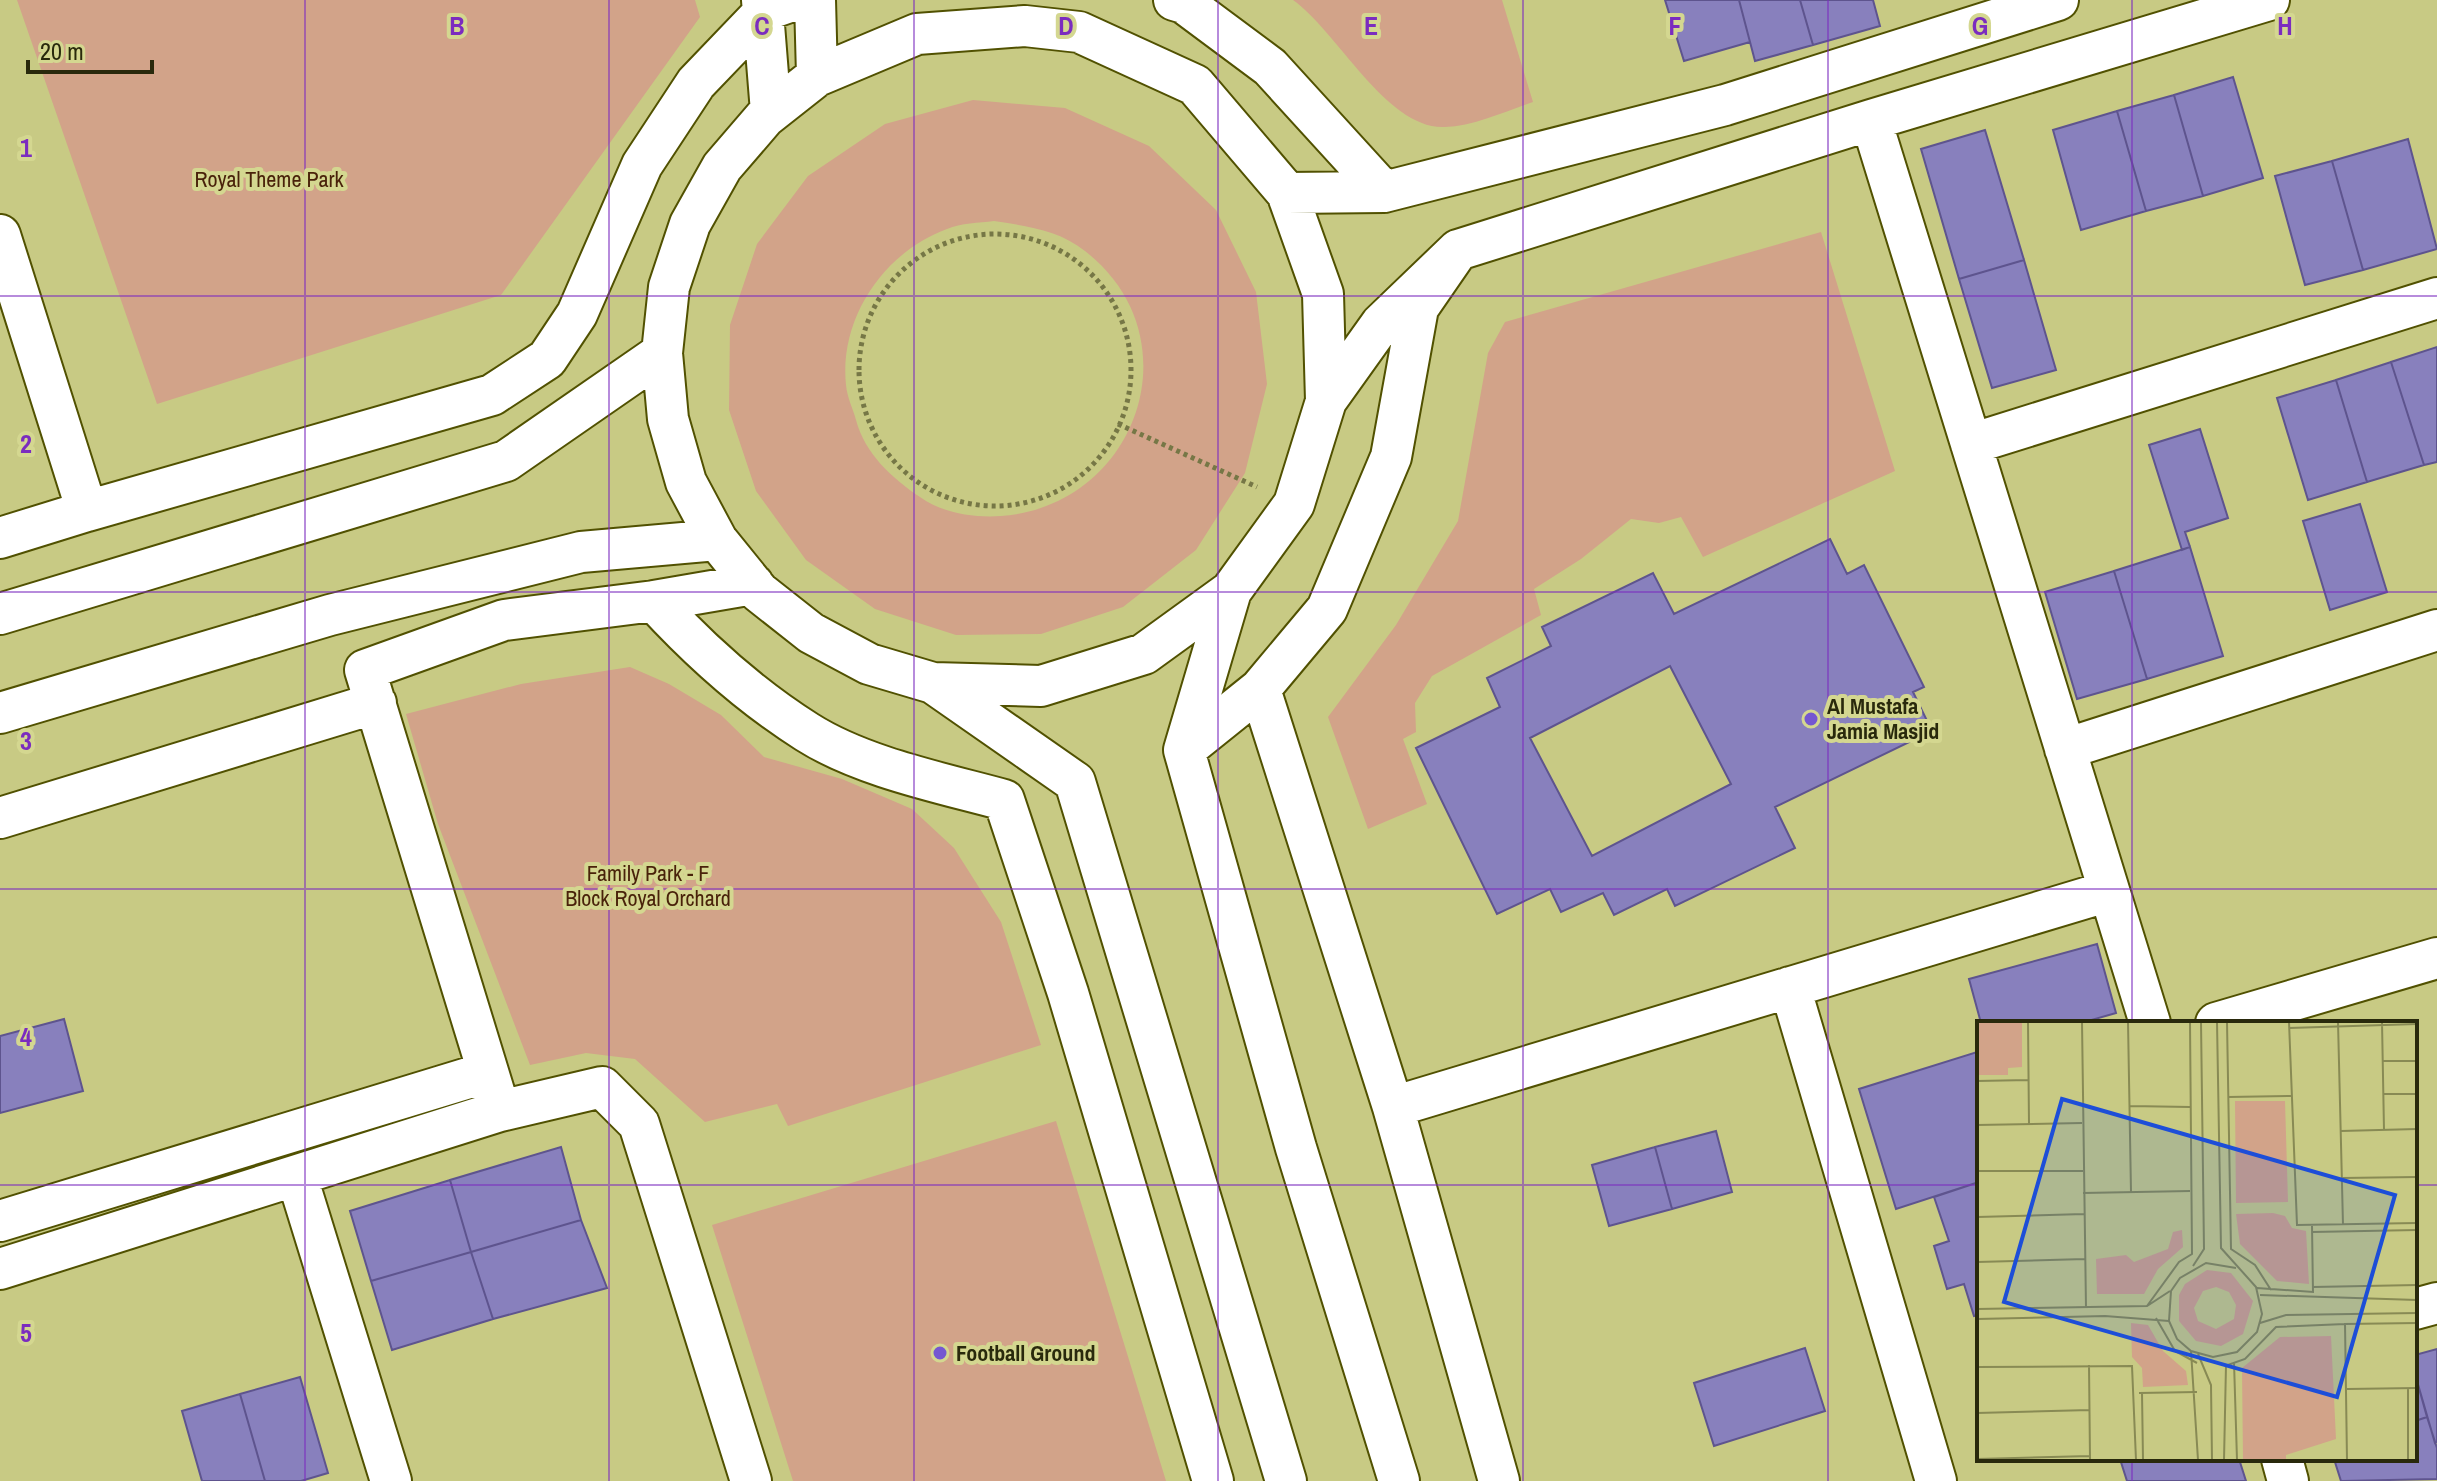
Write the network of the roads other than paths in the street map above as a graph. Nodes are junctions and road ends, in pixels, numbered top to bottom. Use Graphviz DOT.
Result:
graph roads {
  1 [pos="815,0"];
  2 [pos="994,0"];
  3 [pos="1056,0"];
  4 [pos="1174,0"];
  5 [pos="2058,0"];
  6 [pos="2269,0"];
  7 [pos="774,3"];
  8 [pos="1025,26"];
  9 [pos="1079,32"];
  10 [pos="817,76"];
  11 [pos="771,112"];
  12 [pos="1871,120"];
  13 [pos="1384,192"];
  14 [pos="1287,193"];
  15 [pos="0,235"];
  16 [pos="1458,250"];
  17 [pos="2437,298"];
  18 [pos="662,353"];
  19 [pos="1326,401"];
  20 [pos="1971,444"];
  21 [pos="87,511"];
  22 [pos="0,538"];
  23 [pos="717,540"];
  24 [pos="753,584"];
  25 [pos="1231,591"];
  26 [pos="654,601"];
  27 [pos="0,614"];
  28 [pos="2437,630"];
  29 [pos="933,683"];
  30 [pos="1260,689"];
  31 [pos="376,703"];
  32 [pos="0,713"];
  33 [pos="2065,749"];
  34 [pos="1184,750"];
  35 [pos="1075,782"];
  36 [pos="1004,800"];
  37 [pos="0,818"];
  38 [pos="2109,891"];
  39 [pos="2437,958"];
  40 [pos="1790,987"];
  41 [pos="2149,1021"];
  42 [pos="2223,1021"];
  43 [pos="488,1072"];
  44 [pos="1393,1107"];
  45 [pos="500,1111"];
  46 [pos="297,1177"];
  47 [pos="0,1221"];
  48 [pos="0,1269"];
  49 [pos="2437,1303"];
  50 [pos="2417,1308"];
  51 [pos="2283,1461"];
  52 [pos="391,1481"];
  53 [pos="751,1481"];
  54 [pos="1213,1481"];
  55 [pos="1286,1481"];
  56 [pos="1399,1481"];
  57 [pos="1499,1481"];
  58 [pos="1936,1481"];
  59 [pos="2288,1481"];
  1 -- 10 [label="street"];
  2 -- 8 [label="street"];
  3 -- 9 [label="street"];
  4 -- 13 [label="street"];
  5 -- 13 [label="street"];
  6 -- 12 [label="street"];
  7 -- 11 [label="street"];
  7 -- 21 [label="street"];
  8 -- 9 [label="street"];
  8 -- 10 [label="street"];
  9 -- 14 [label="street"];
  10 -- 11 [label="street"];
  11 -- 18 [label="street"];
  12 -- 16 [label="street"];
  12 -- 20 [label="street"];
  13 -- 14 [label="street"];
  14 -- 19 [label="street"];
  15 -- 21 [label="street"];
  16 -- 19 [label="street"];
  16 -- 30 [label="street"];
  17 -- 20 [label="street"];
  18 -- 23 [label="street"];
  18 -- 27 [label="street"];
  19 -- 25 [label="street"];
  20 -- 33 [label="street"];
  21 -- 22 [label="street"];
  23 -- 24 [label="street"];
  23 -- 32 [label="street"];
  24 -- 26 [label="street"];
  24 -- 29 [label="street"];
  25 -- 29 [label="street"];
  25 -- 34 [label="street"];
  26 -- 31 [label="street"];
  26 -- 36 [label="street"];
  28 -- 33 [label="street"];
  29 -- 35 [label="street"];
  30 -- 34 [label="street"];
  30 -- 44 [label="street"];
  31 -- 37 [label="street"];
  31 -- 43 [label="street"];
  33 -- 38 [label="street"];
  34 -- 56 [label="street"];
  35 -- 36 [label="street"];
  35 -- 55 [label="street"];
  36 -- 54 [label="street"];
  38 -- 40 [label="street"];
  38 -- 41 [label="street"];
  39 -- 42 [label="street"];
  40 -- 44 [label="street"];
  40 -- 58 [label="street"];
  43 -- 45 [label="street"];
  43 -- 47 [label="street"];
  44 -- 57 [label="street"];
  45 -- 46 [label="street"];
  45 -- 53 [label="street"];
  46 -- 48 [label="street"];
  46 -- 52 [label="street"];
  49 -- 50 [label="street"];
  51 -- 59 [label="street"];
}
